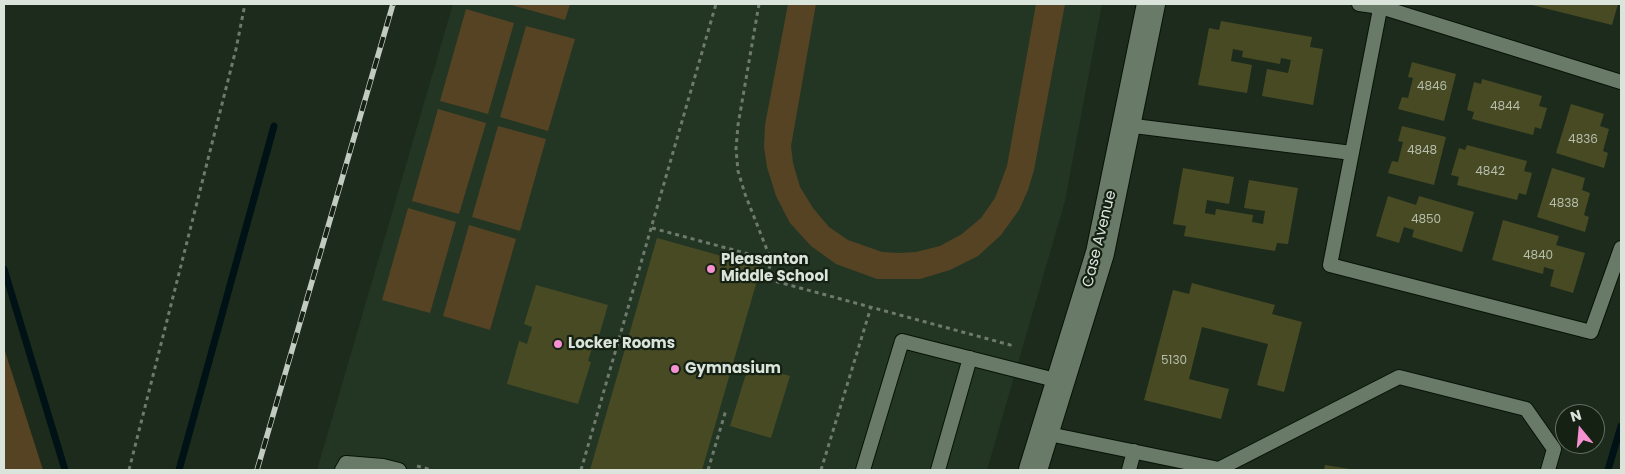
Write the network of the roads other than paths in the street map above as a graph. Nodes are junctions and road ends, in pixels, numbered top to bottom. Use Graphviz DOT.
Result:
graph roads {
  1 [pos="1151,4"];
  2 [pos="1359,4"];
  3 [pos="1381,5"];
  4 [pos="1621,82"];
  5 [pos="1126,125"];
  6 [pos="1352,153"];
  7 [pos="1621,248"];
  8 [pos="970,358"];
  9 [pos="1060,381"];
  10 [pos="1044,433"];
  11 [pos="1134,451"];
  12 [pos="406,467"];
  13 [pos="342,470"];
  14 [pos="863,470"];
  15 [pos="938,470"];
  16 [pos="1033,470"];
  17 [pos="1129,470"];
  18 [pos="1548,470"];
  1 -- 5 [label="street, Case Avenue"];
  2 -- 3 [label="lane"];
  3 -- 4 [label="lane"];
  3 -- 6 [label="lane"];
  5 -- 6 [label="lane"];
  5 -- 9 [label="street, Case Avenue"];
  6 -- 7 [label="lane"];
  8 -- 9 [label="lane"];
  8 -- 14 [label="lane"];
  8 -- 15 [label="lane"];
  9 -- 10 [label="street, Case Avenue"];
  10 -- 11 [label="lane"];
  10 -- 16 [label="street, Case Avenue"];
  11 -- 17 [label="lane"];
  11 -- 18 [label="lane"];
  12 -- 13 [label="lane"];
}
